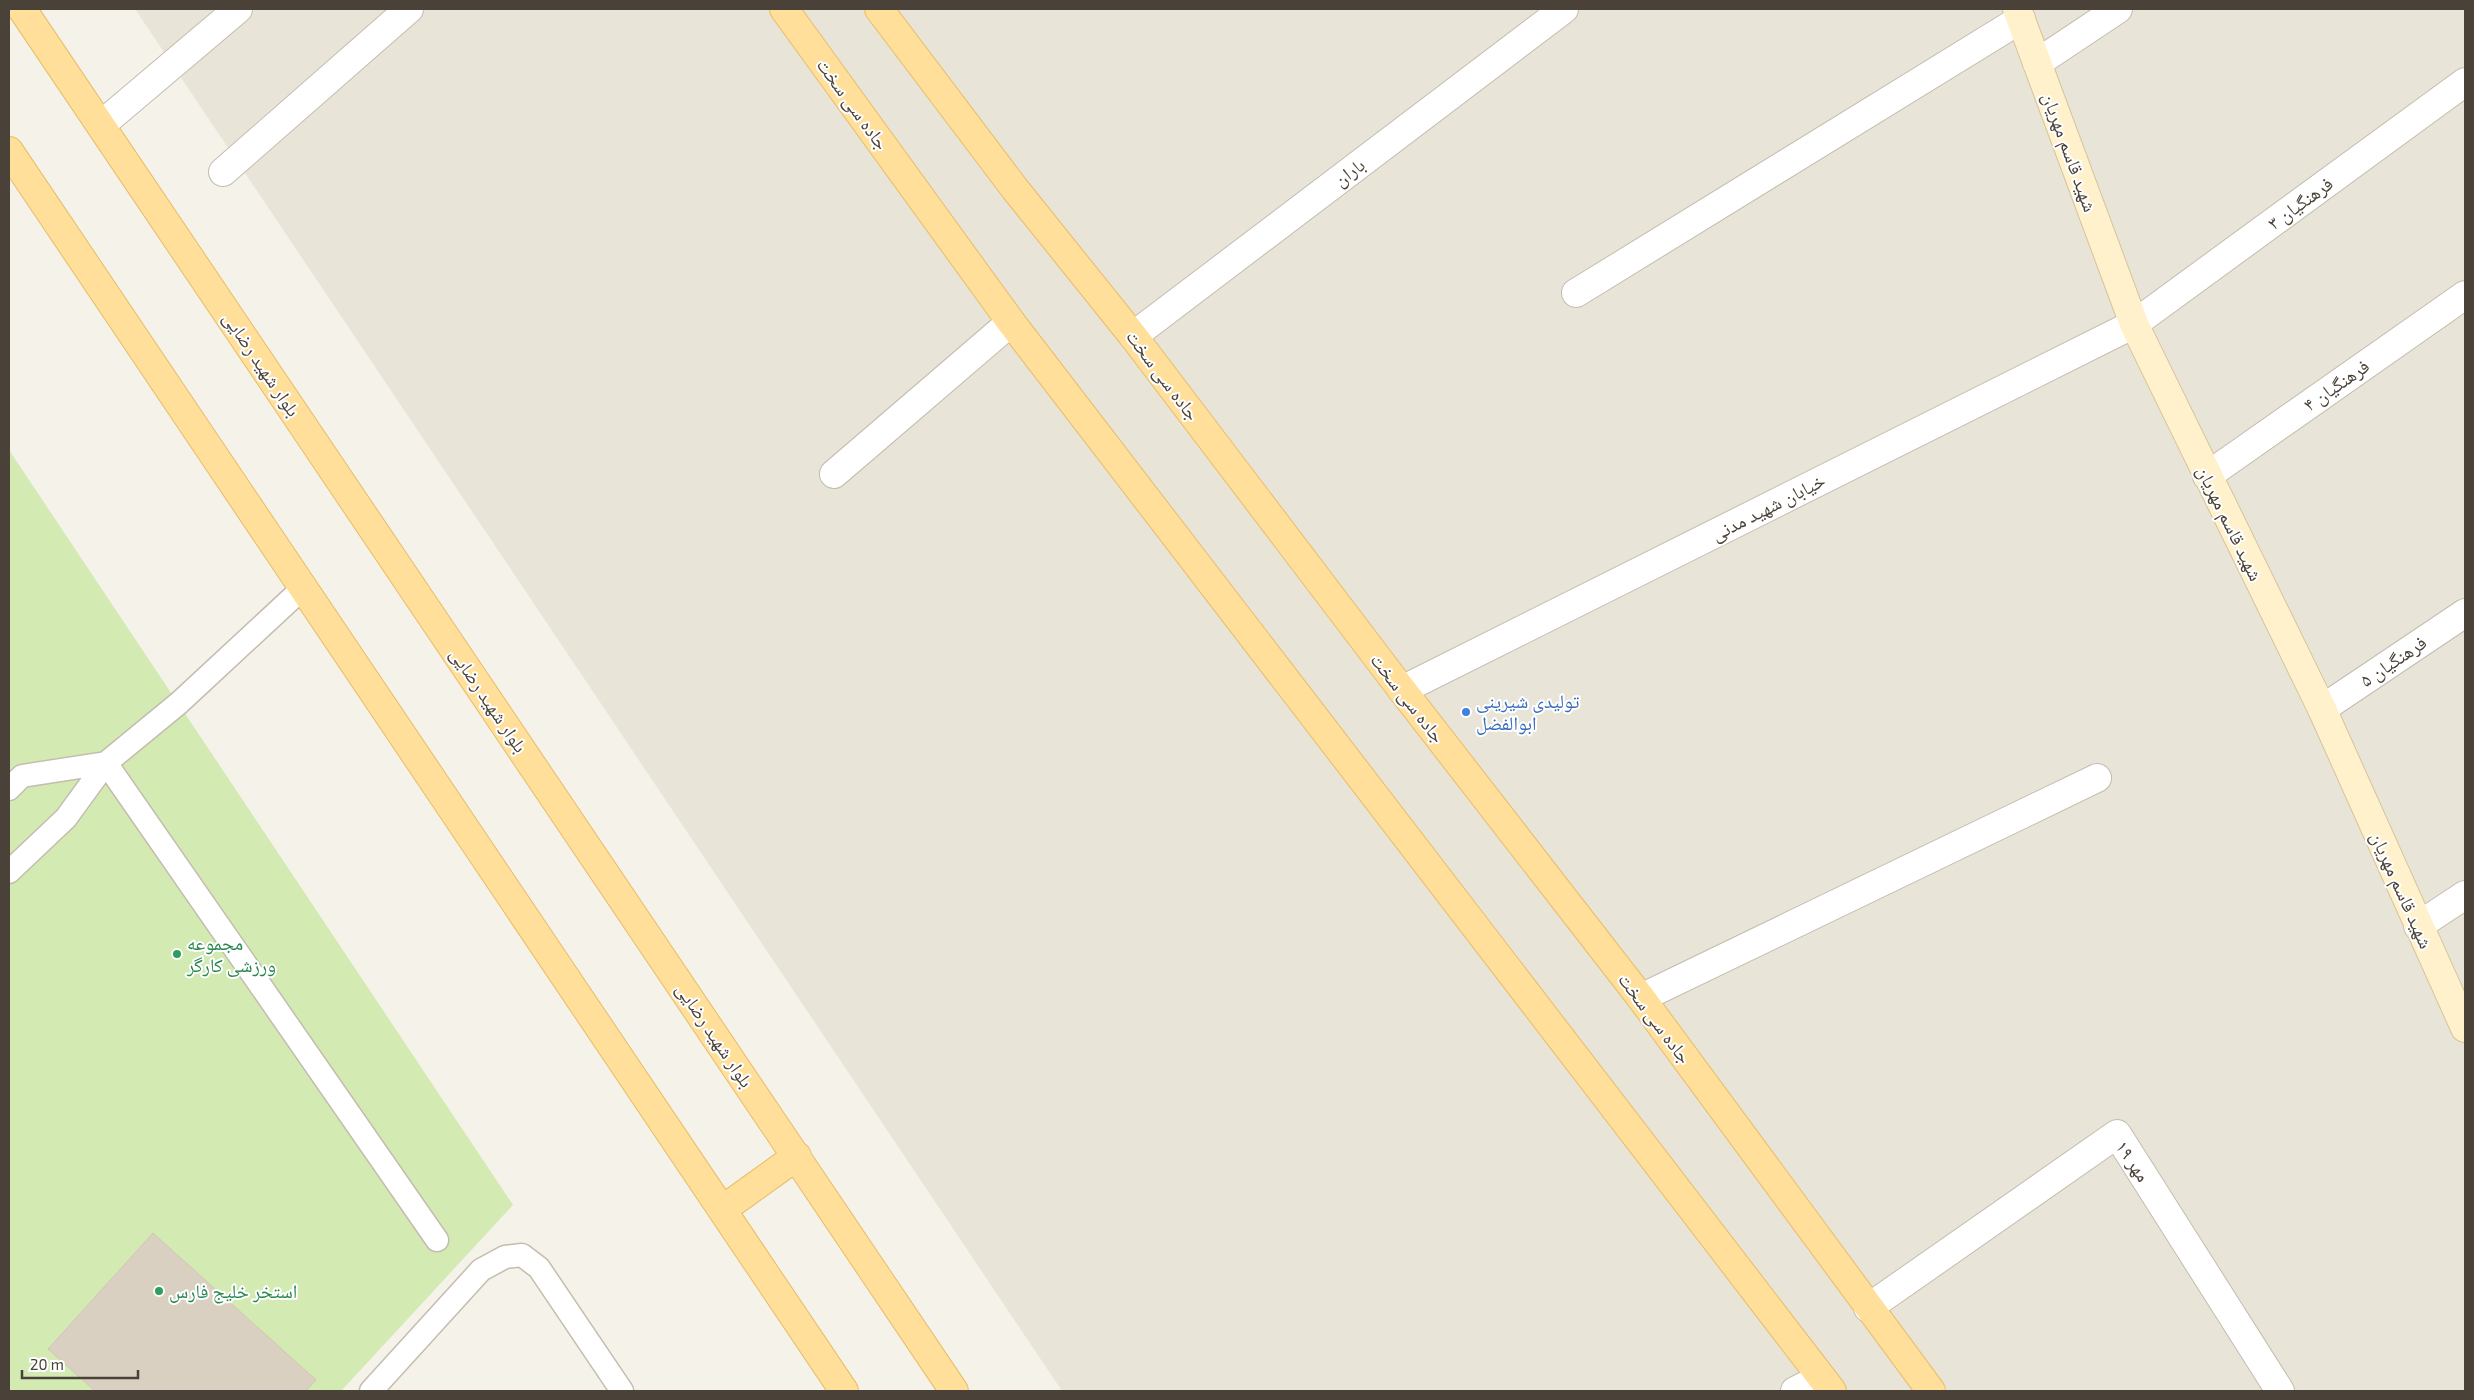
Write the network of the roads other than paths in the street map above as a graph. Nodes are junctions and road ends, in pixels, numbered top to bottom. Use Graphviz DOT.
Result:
graph roads {
  1 [pos="22,9"];
  2 [pos="238,9"];
  3 [pos="408,9"];
  4 [pos="784,9"];
  5 [pos="879,9"];
  6 [pos="1564,9"];
  7 [pos="2118,9"];
  8 [pos="2019,14"];
  9 [pos="2037,63"];
  10 [pos="2465,82"];
  11 [pos="101,126"];
  12 [pos="9,150"];
  13 [pos="222,172"];
  14 [pos="1576,293"];
  15 [pos="2465,295"];
  16 [pos="1011,322"];
  17 [pos="2134,324"];
  18 [pos="1133,336"];
  19 [pos="834,474"];
  20 [pos="2206,476"];
  21 [pos="304,587"];
  22 [pos="2465,613"];
  23 [pos="1402,690"];
  24 [pos="2322,709"];
  25 [pos="106,763"];
  26 [pos="2097,778"];
  27 [pos="9,789"];
  28 [pos="9,872"];
  29 [pos="2465,895"];
  30 [pos="2418,926"];
  31 [pos="1641,998"];
  32 [pos="2465,1028"];
  33 [pos="797,1156"];
  34 [pos="722,1210"];
  35 [pos="436,1240"];
  36 [pos="1868,1308"];
  37 [pos="1826,1385"];
  38 [pos="371,1391"];
  39 [pos="622,1391"];
  40 [pos="844,1391"];
  41 [pos="954,1391"];
  42 [pos="1795,1391"];
  43 [pos="1931,1391"];
  44 [pos="2280,1391"];
  1 -- 11 [label="main road, بلوار شهید رضایی"];
  2 -- 11 [label="street"];
  3 -- 13 [label="street"];
  4 -- 16 [label="main road, جاده سی سخت"];
  5 -- 18 [label="main road, جاده سی سخت"];
  6 -- 18 [label="street, باران"];
  7 -- 9 [label="street"];
  8 -- 9 [label="street, شهید قاسم مهریان"];
  8 -- 14 [label="street"];
  9 -- 17 [label="street, شهید قاسم مهریان"];
  10 -- 17 [label="street, فرهنگیان ۳"];
  11 -- 33 [label="main road, بلوار شهید رضایی"];
  12 -- 21 [label="main road"];
  15 -- 20 [label="street, فرهنگیان ۴"];
  16 -- 19 [label="street"];
  16 -- 37 [label="main road, جاده سی سخت"];
  17 -- 20 [label="street, شهید قاسم مهریان"];
  17 -- 23 [label="street, خیابان شهید مدنی"];
  18 -- 23 [label="main road, جاده سی سخت"];
  20 -- 24 [label="street, شهید قاسم مهریان"];
  21 -- 25 [label="lane"];
  21 -- 34 [label="main road"];
  22 -- 24 [label="street, فرهنگیان ۵"];
  23 -- 31 [label="main road, جاده سی سخت"];
  24 -- 30 [label="street, شهید قاسم مهریان"];
  25 -- 27 [label="lane"];
  25 -- 28 [label="lane"];
  25 -- 35 [label="lane"];
  26 -- 31 [label="street"];
  29 -- 30 [label="street"];
  30 -- 32 [label="street, شهید قاسم مهریان"];
  31 -- 36 [label="main road, جاده سی سخت"];
  33 -- 34 [label="main road"];
  33 -- 41 [label="main road, بلوار شهید رضایی"];
  34 -- 40 [label="main road"];
  36 -- 43 [label="main road, جاده سی سخت"];
  36 -- 44 [label="street, مهر ۱۹"];
  37 -- 42 [label="street"];
  38 -- 39 [label="lane"];
}
